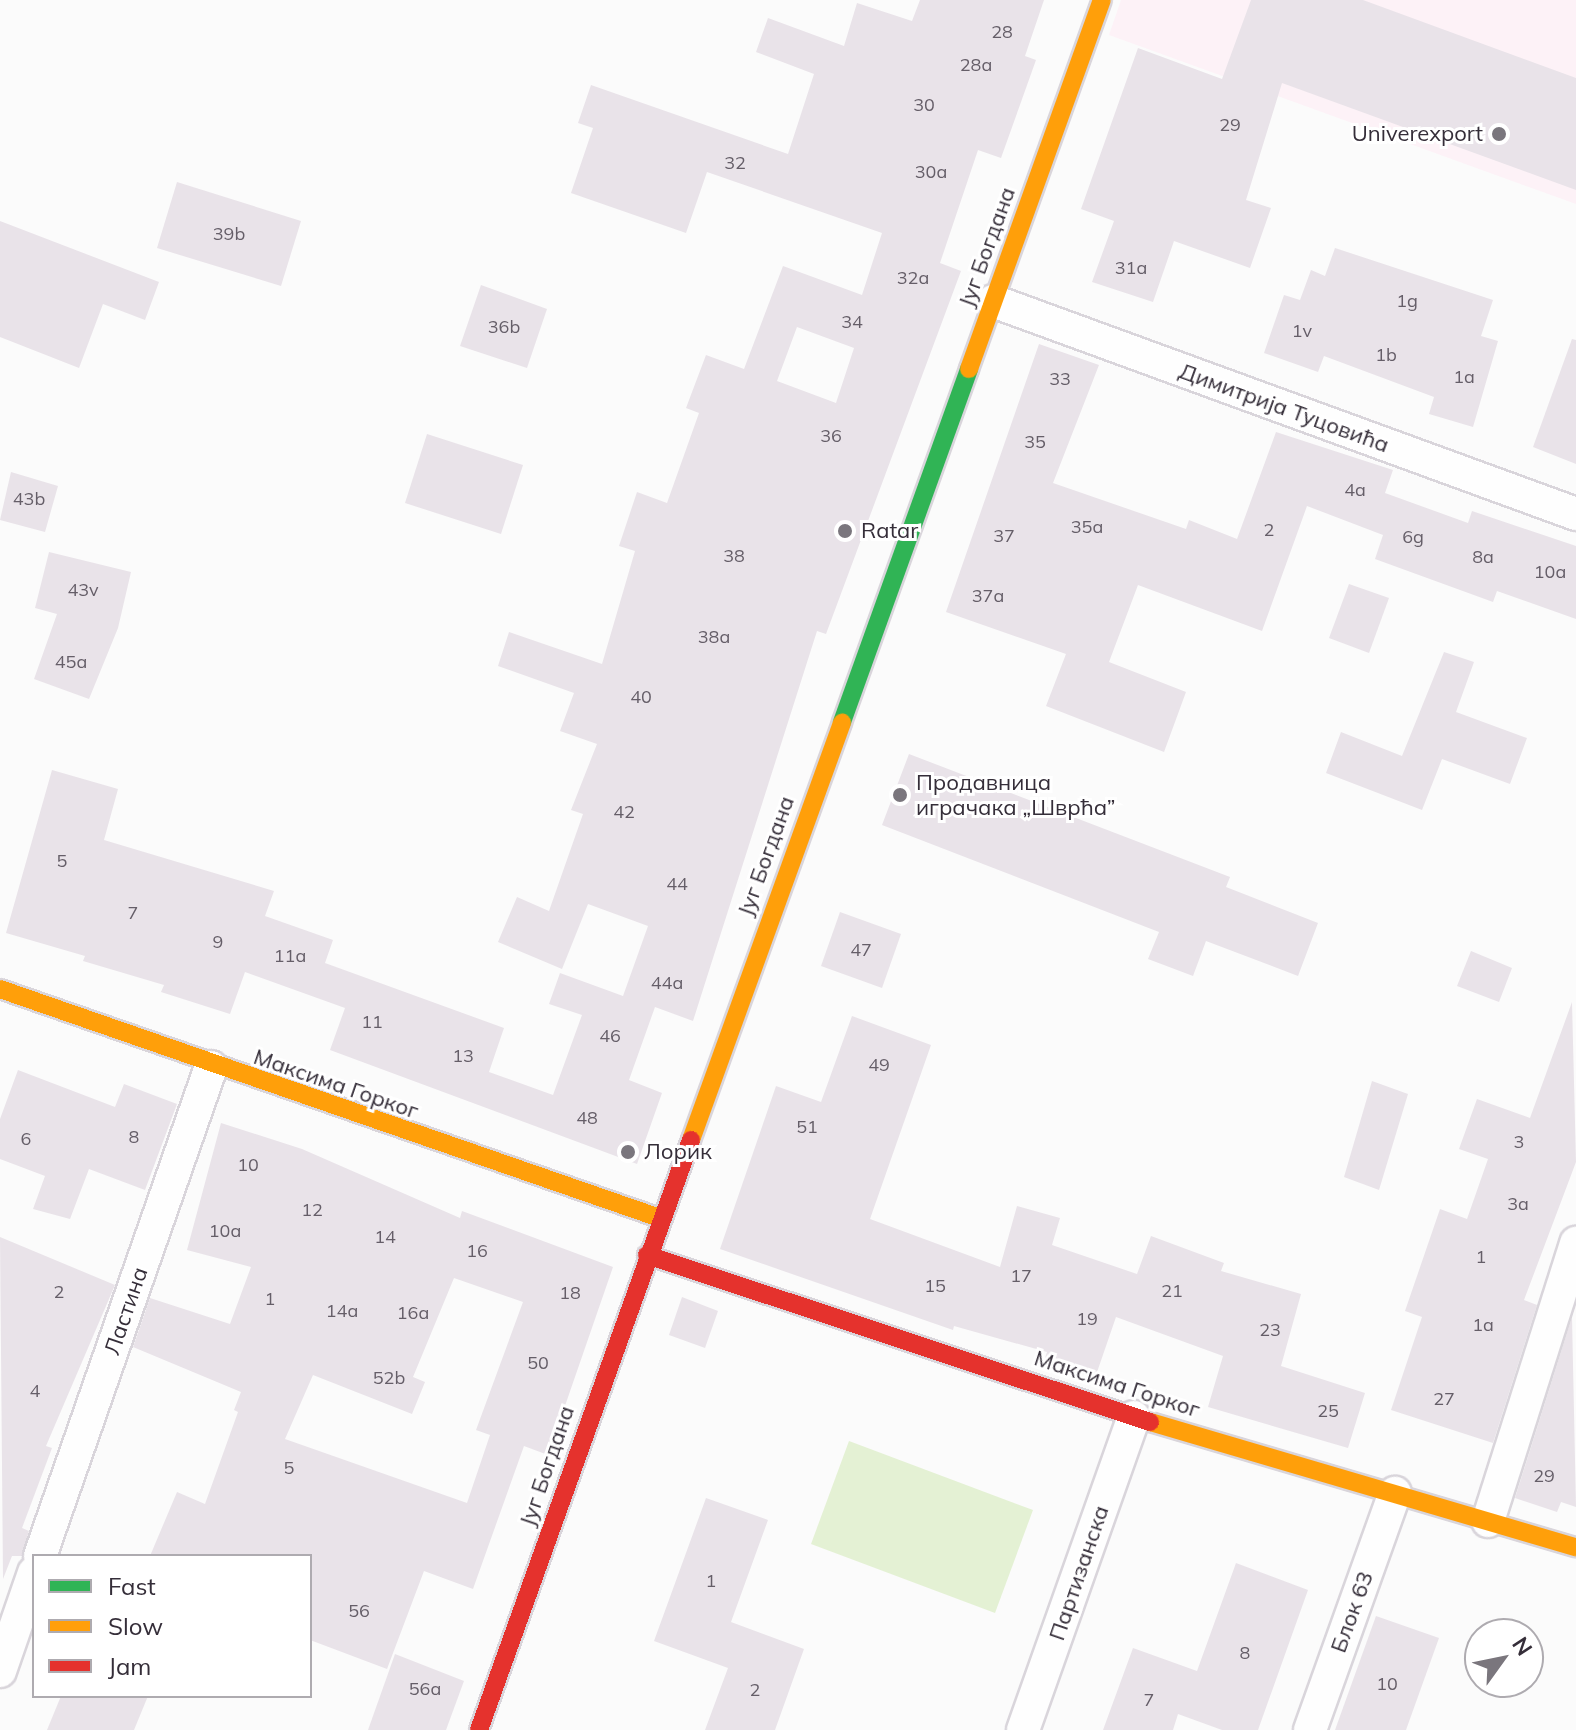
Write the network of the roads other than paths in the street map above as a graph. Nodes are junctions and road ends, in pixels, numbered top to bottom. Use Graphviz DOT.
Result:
graph roads {
  1 [pos="1102,0"];
  2 [pos="993,301"];
  3 [pos="1576,514"];
  4 [pos="0,989"];
  5 [pos="211,1067"];
  6 [pos="660,1218"];
  7 [pos="1576,1243"];
  8 [pos="647,1255"];
  9 [pos="1134,1417"];
  10 [pos="1395,1493"];
  11 [pos="1488,1521"];
  12 [pos="1576,1547"];
  13 [pos="41,1554"];
  14 [pos="32,1579"];
  15 [pos="0,1671"];
  16 [pos="479,1730"];
  17 [pos="1023,1730"];
  18 [pos="1310,1730"];
  1 -- 2 [label="street, Југ Богдана"];
  2 -- 3 [label="street, Димитрија Туцовића"];
  2 -- 6 [label="street, Југ Богдана"];
  4 -- 5 [label="street, Максима Горког"];
  5 -- 6 [label="street, Максима Горког"];
  5 -- 13 [label="street, Ластина"];
  6 -- 8 [label="street, Југ Богдана"];
  7 -- 11 [label="street"];
  8 -- 9 [label="street, Максима Горког"];
  8 -- 16 [label="street, Југ Богдана"];
  9 -- 10 [label="street, Максима Горког"];
  9 -- 17 [label="street, Партизанска"];
  10 -- 11 [label="street, Максима Горког"];
  10 -- 18 [label="street, Блок 63"];
  11 -- 12 [label="street, Максима Горког"];
  14 -- 15 [label="street"];
}
